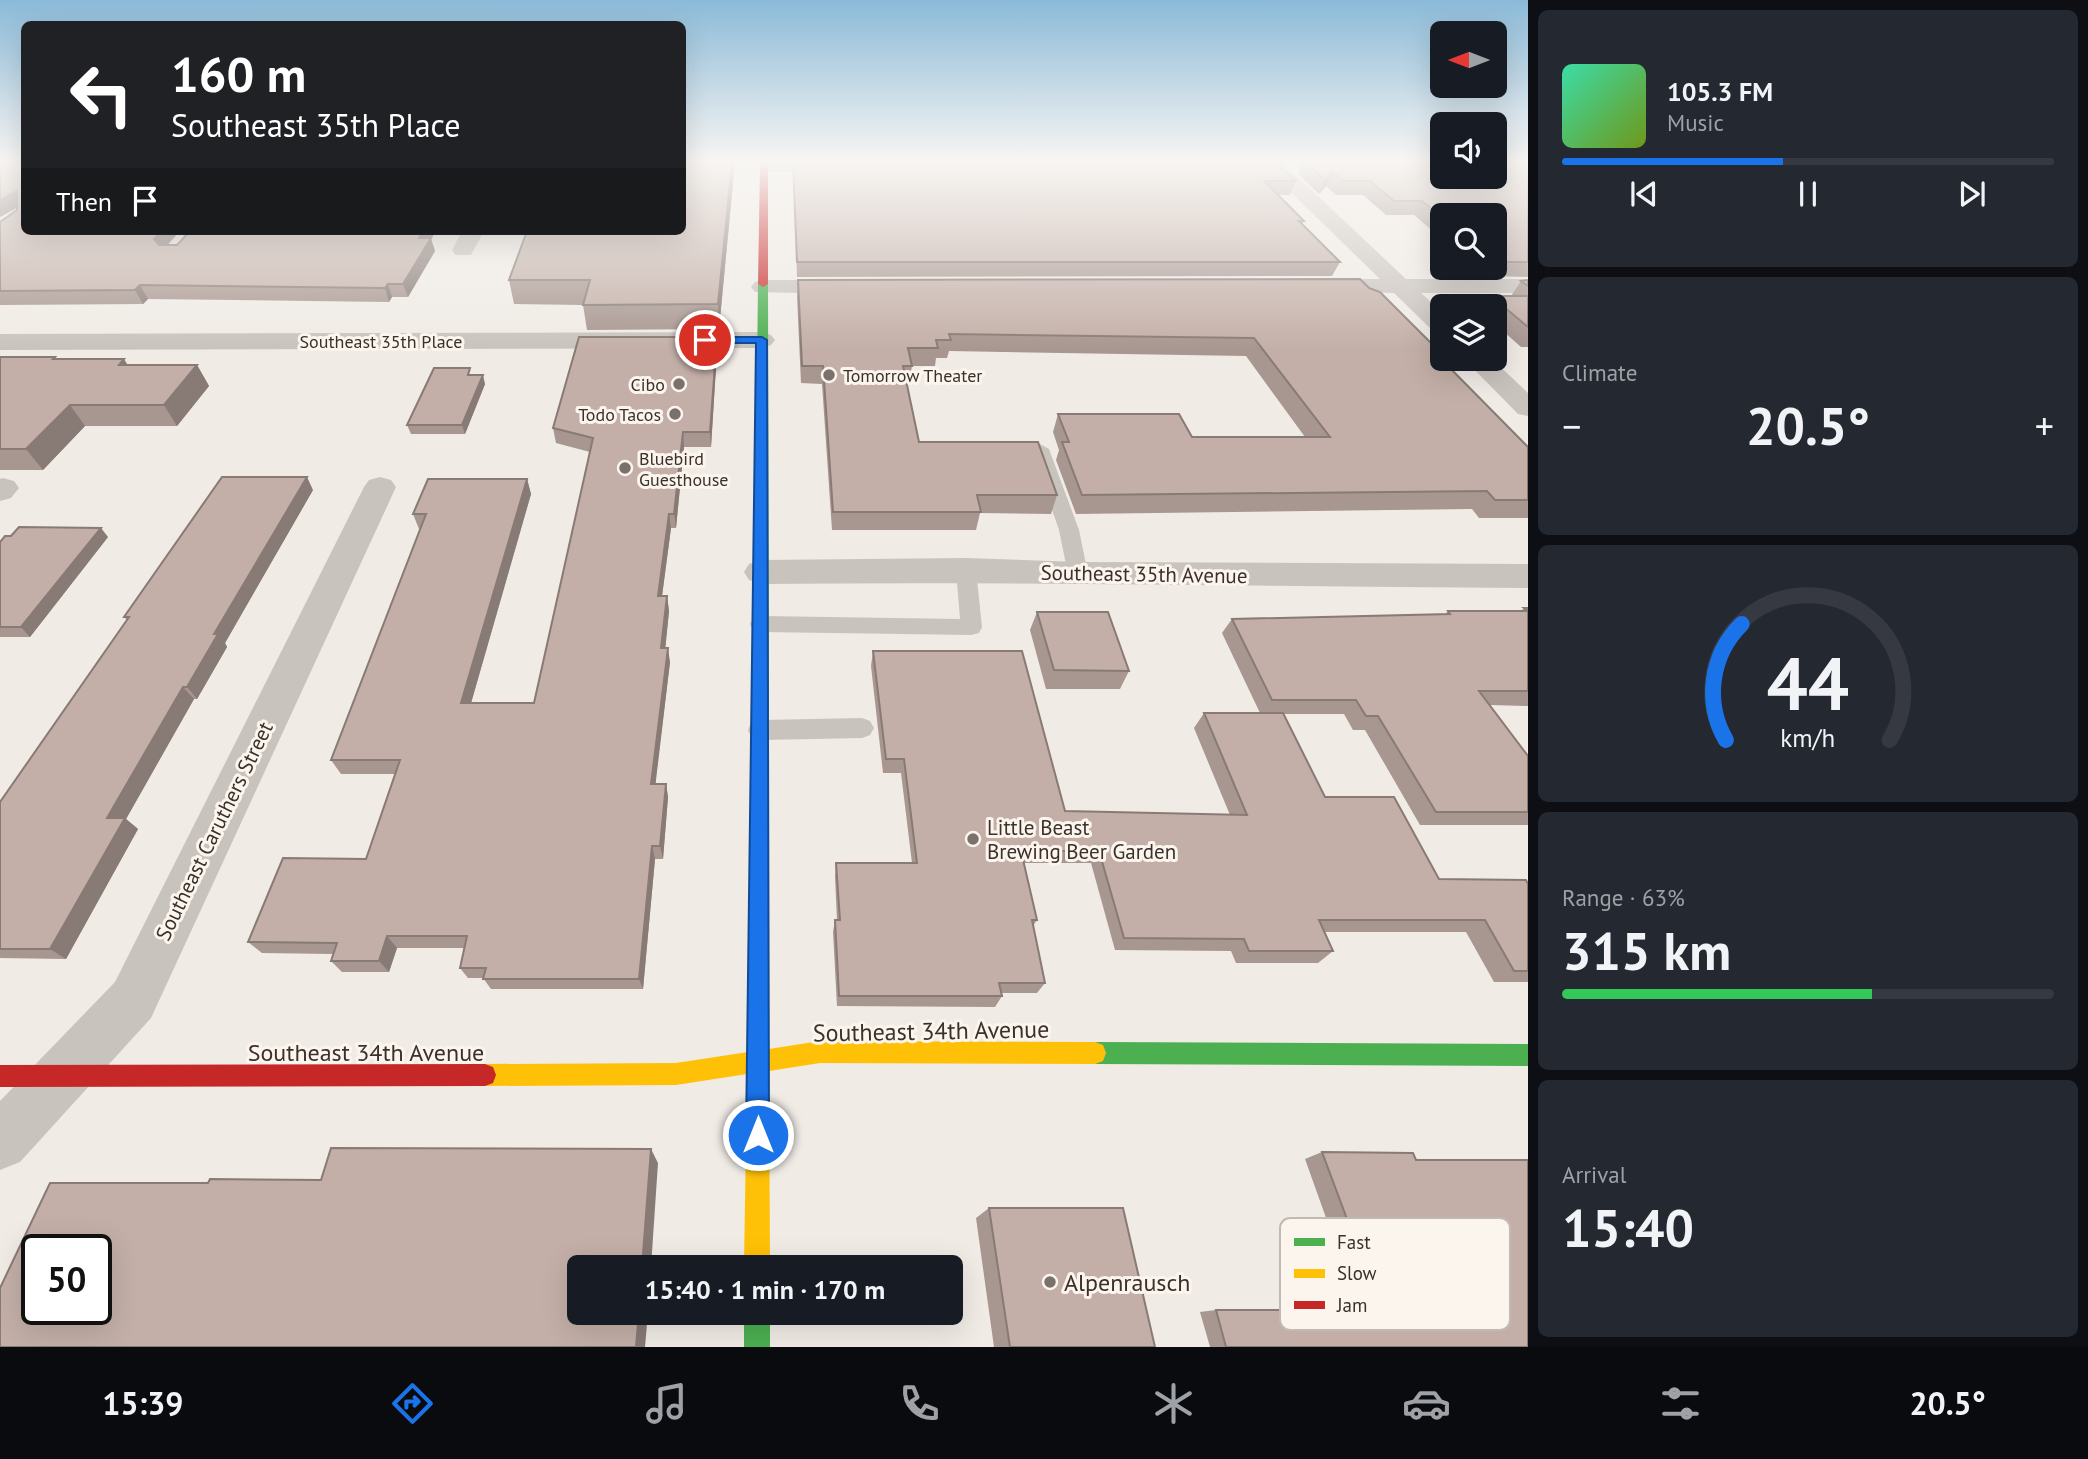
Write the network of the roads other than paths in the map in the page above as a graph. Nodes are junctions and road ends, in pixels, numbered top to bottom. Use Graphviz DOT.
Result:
graph roads {
  1 [pos="764,225"];
  2 [pos="1341,225"];
  3 [pos="1286,286"];
  4 [pos="1400,286"];
  5 [pos="1528,286"];
  6 [pos="763,287"];
  7 [pos="870,287"];
  8 [pos="1430,315"];
  9 [pos="762,340"];
  10 [pos="0,342"];
  11 [pos="1489,371"];
  12 [pos="1528,408"];
  13 [pos="1040,449"];
  14 [pos="380,487"];
  15 [pos="966,570"];
  16 [pos="761,572"];
  17 [pos="1077,574"];
  18 [pos="1528,576"];
  19 [pos="761,624"];
  20 [pos="862,727"];
  21 [pos="760,730"];
  22 [pos="1528,1055"];
  23 [pos="758,1063"];
  24 [pos="0,1076"];
  25 [pos="60,1076"];
  26 [pos="0,1142"];
  27 [pos="757,1255"];
  28 [pos="757,1325"];
  29 [pos="757,1347"];
  1 -- 6 [label="main road"];
  2 -- 4 [label="street"];
  3 -- 4 [label="street"];
  4 -- 5 [label="street"];
  4 -- 8 [label="street"];
  6 -- 7 [label="street"];
  6 -- 9 [label="main road"];
  9 -- 10 [label="street, Southeast 35th Place"];
  9 -- 16 [label="main road"];
  11 -- 12 [label="street"];
  13 -- 17 [label="lane"];
  14 -- 25 [label="street, Southeast Caruthers Street"];
  15 -- 16 [label="street, Southeast 35th Avenue"];
  15 -- 17 [label="street, Southeast 35th Avenue"];
  15 -- 19 [label="lane"];
  16 -- 19 [label="main road"];
  17 -- 18 [label="street, Southeast 35th Avenue"];
  19 -- 21 [label="main road"];
  20 -- 21 [label="lane"];
  21 -- 23 [label="main road"];
  22 -- 23 [label="main road, Southeast 34th Avenue"];
  23 -- 25 [label="main road, Southeast 34th Avenue"];
  23 -- 27 [label="main road"];
  24 -- 25 [label="main road, Southeast 34th Avenue"];
  25 -- 26 [label="street, Southeast Caruthers Street"];
  28 -- 29 [label="main road"];
}
